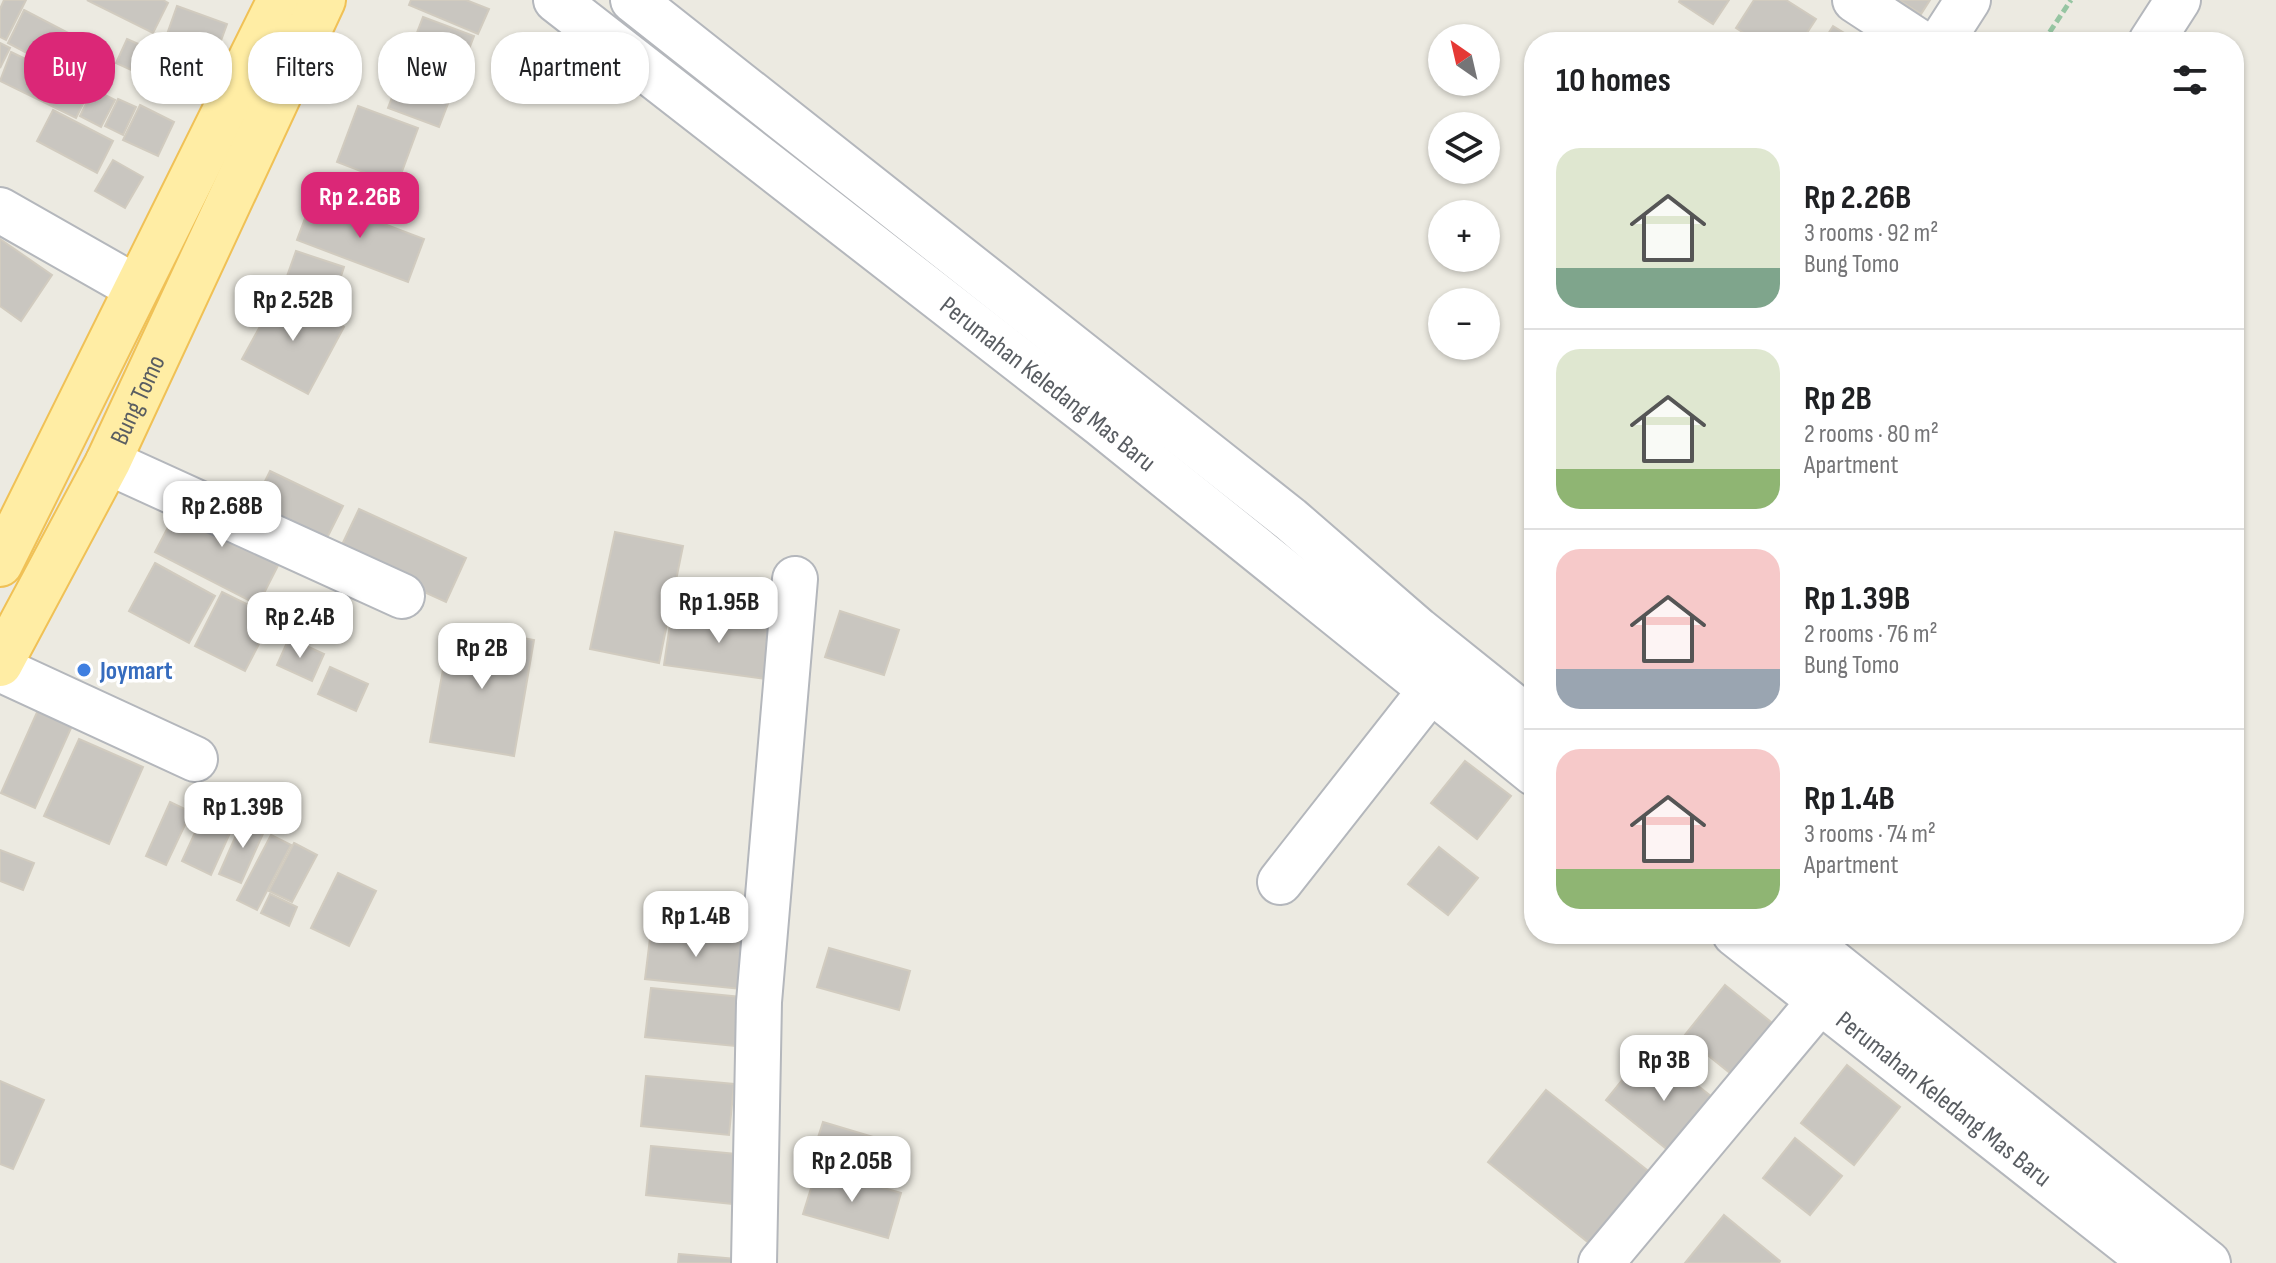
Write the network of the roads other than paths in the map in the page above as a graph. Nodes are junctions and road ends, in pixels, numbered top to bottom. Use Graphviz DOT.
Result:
graph roads {
  1 [pos="280,0"];
  2 [pos="323,0"];
  3 [pos="556,0"];
  4 [pos="633,0"];
  5 [pos="1855,0"];
  6 [pos="1968,0"];
  7 [pos="2178,0"];
  8 [pos="1904,32"];
  9 [pos="1947,32"];
  10 [pos="2157,32"];
  11 [pos="0,210"];
  12 [pos="131,297"];
  13 [pos="170,329"];
  14 [pos="108,462"];
  15 [pos="36,489"];
  16 [pos="83,512"];
  17 [pos="0,564"];
  18 [pos="795,579"];
  19 [pos="402,596"];
  20 [pos="1406,646"];
  21 [pos="0,666"];
  22 [pos="1430,691"];
  23 [pos="1524,717"];
  24 [pos="195,759"];
  25 [pos="1524,765"];
  26 [pos="1280,882"];
  27 [pos="1748,944"];
  28 [pos="1809,944"];
  29 [pos="1820,1001"];
  30 [pos="754,1263"];
  31 [pos="1601,1263"];
  32 [pos="2153,1263"];
  33 [pos="2208,1263"];
  1 -- 12 [label="main road, Bung Tomo"];
  2 -- 13 [label="main road, Bung Tomo"];
  3 -- 20 [label="street, Perumahan Keledang Mas Baru"];
  4 -- 20 [label="street"];
  5 -- 8 [label="street"];
  6 -- 9 [label="street"];
  7 -- 10 [label="street"];
  11 -- 12 [label="street"];
  12 -- 13 [label="main road"];
  12 -- 15 [label="main road, Bung Tomo"];
  13 -- 14 [label="main road, Bung Tomo"];
  14 -- 16 [label="main road, Bung Tomo"];
  14 -- 19 [label="street"];
  15 -- 16 [label="main road"];
  15 -- 17 [label="main road, Bung Tomo"];
  16 -- 21 [label="main road, Bung Tomo"];
  18 -- 30 [label="street"];
  20 -- 22 [label="street, Perumahan Keledang Mas Baru"];
  20 -- 23 [label="street"];
  21 -- 24 [label="street"];
  22 -- 25 [label="street, Perumahan Keledang Mas Baru"];
  22 -- 26 [label="street"];
  27 -- 29 [label="street, Perumahan Keledang Mas Baru"];
  28 -- 33 [label="street"];
  29 -- 31 [label="street"];
  29 -- 32 [label="street, Perumahan Keledang Mas Baru"];
}
